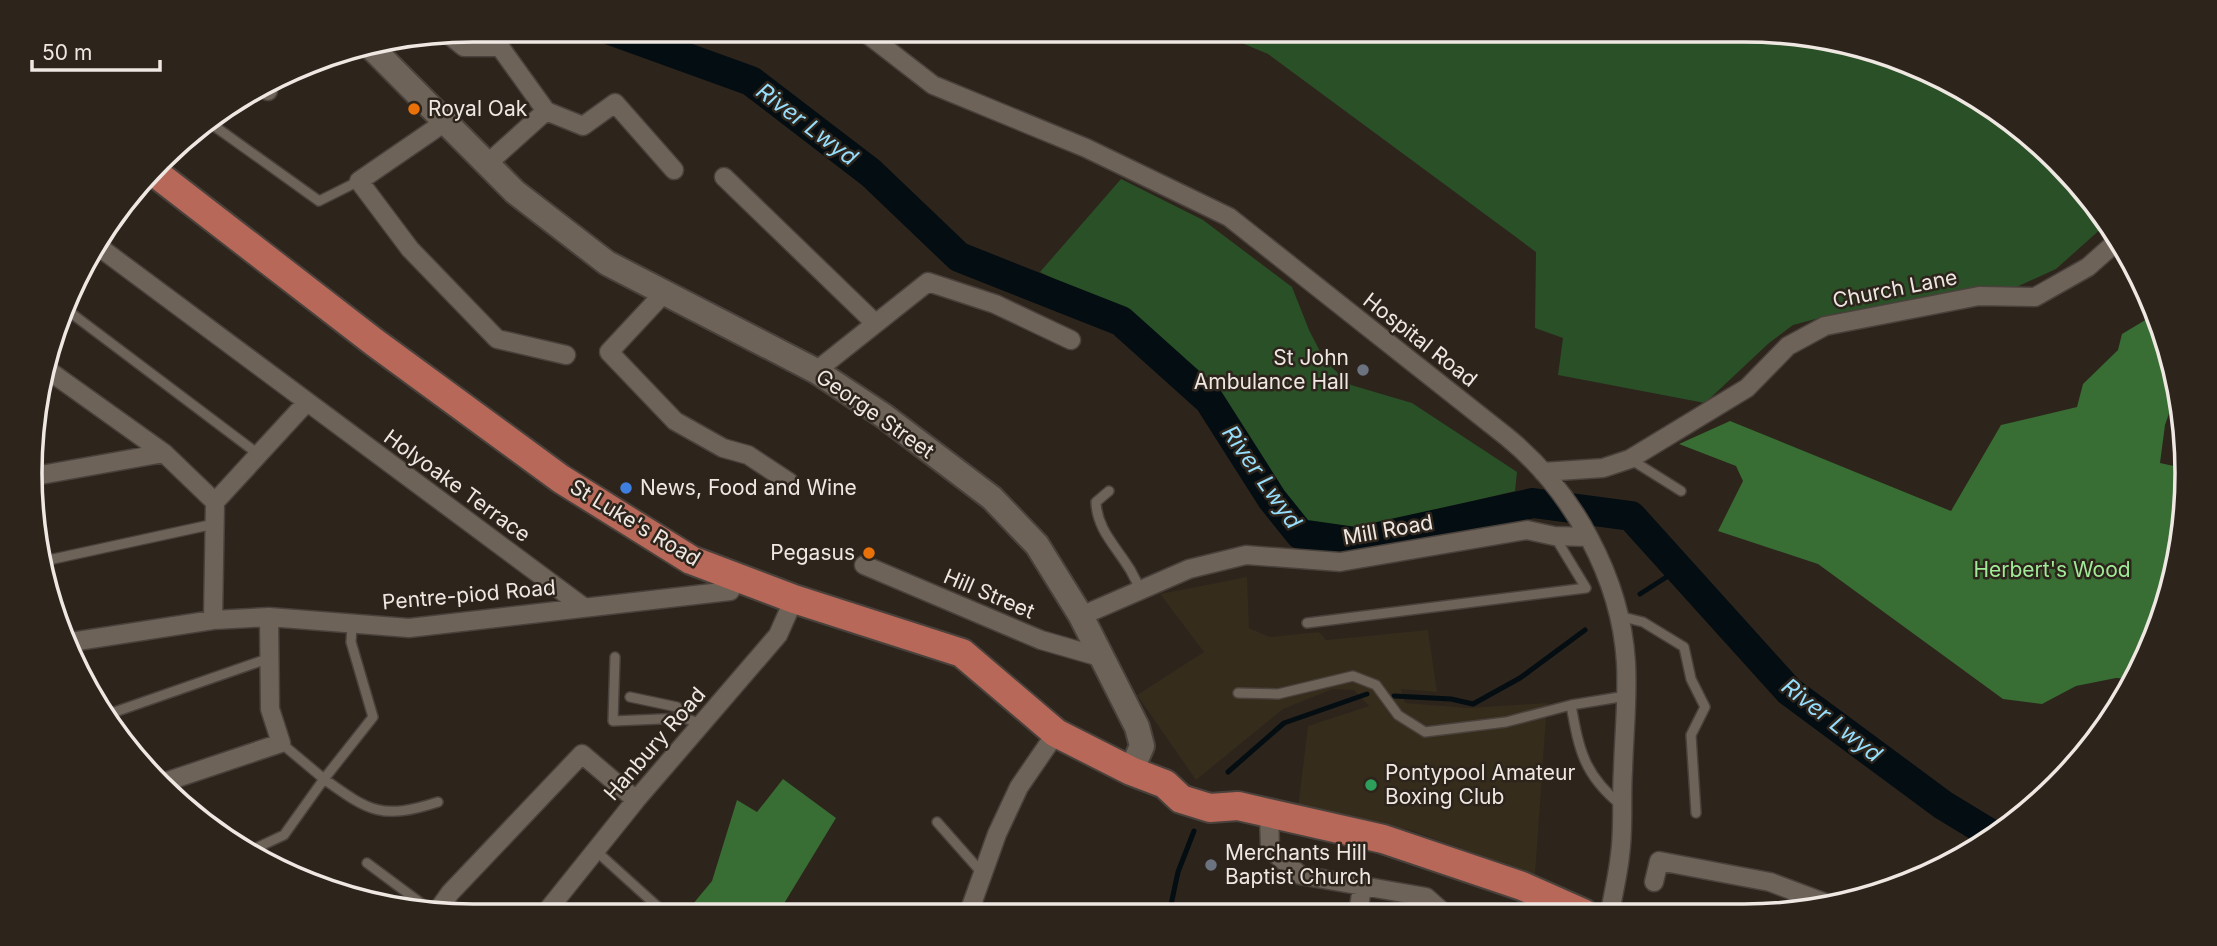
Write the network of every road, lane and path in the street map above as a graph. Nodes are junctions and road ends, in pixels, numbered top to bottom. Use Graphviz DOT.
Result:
graph roads {
  1 [pos="877,42"];
  2 [pos="458,43"];
  3 [pos="377,53"];
  4 [pos="546,111"];
  5 [pos="446,122"];
  6 [pos="216,127"];
  7 [pos="487,164"];
  8 [pos="674,170"];
  9 [pos="160,177"];
  10 [pos="724,177"];
  11 [pos="359,181"];
  12 [pos="2110,247"];
  13 [pos="104,251"];
  14 [pos="664,293"];
  15 [pos="73,314"];
  16 [pos="876,323"];
  17 [pos="1071,340"];
  18 [pos="566,355"];
  19 [pos="816,371"];
  20 [pos="54,374"];
  21 [pos="306,403"];
  22 [pos="164,453"];
  23 [pos="258,454"];
  24 [pos="1630,459"];
  25 [pos="42,475"];
  26 [pos="1547,478"];
  27 [pos="789,482"];
  28 [pos="1109,491"];
  29 [pos="1681,491"];
  30 [pos="215,502"];
  31 [pos="214,524"];
  32 [pos="1554,536"];
  33 [pos="1588,537"];
  34 [pos="51,560"];
  35 [pos="864,565"];
  36 [pos="738,578"];
  37 [pos="1140,591"];
  38 [pos="793,598"];
  39 [pos="582,606"];
  40 [pos="1081,616"];
  41 [pos="1619,616"];
  42 [pos="269,617"];
  43 [pos="213,620"];
  44 [pos="1307,623"];
  45 [pos="352,626"];
  46 [pos="76,641"];
  47 [pos="615,657"];
  48 [pos="1100,657"];
  49 [pos="267,659"];
  50 [pos="1238,693"];
  51 [pos="1626,696"];
  52 [pos="630,697"];
  53 [pos="1570,705"];
  54 [pos="115,712"];
  55 [pos="684,718"];
  56 [pos="702,724"];
  57 [pos="1056,733"];
  58 [pos="281,743"];
  59 [pos="1131,771"];
  60 [pos="324,779"];
  61 [pos="170,780"];
  62 [pos="636,800"];
  63 [pos="438,802"];
  64 [pos="1621,805"];
  65 [pos="1696,813"];
  66 [pos="1269,814"];
  67 [pos="937,822"];
  68 [pos="259,847"];
  69 [pos="596,850"];
  70 [pos="367,863"];
  71 [pos="983,874"];
  72 [pos="1654,882"];
  73 [pos="1362,887"];
  74 [pos="1813,898"];
  75 [pos="417,900"];
  76 [pos="443,903"];
  77 [pos="553,904"];
  78 [pos="655,904"];
  79 [pos="978,904"];
  80 [pos="1359,904"];
  81 [pos="1433,904"];
  82 [pos="1563,904"];
  83 [pos="1612,904"];
  1 -- 26 [label="street, Hospital Road"];
  2 -- 4 [label="street"];
  3 -- 5 [label="main road, George Street"];
  4 -- 7 [label="street"];
  4 -- 8 [label="street"];
  5 -- 7 [label="main road, George Street"];
  5 -- 11 [label="street"];
  6 -- 11 [label="lane"];
  7 -- 14 [label="main road, George Street"];
  9 -- 36 [label="main road, St Luke's Road"];
  10 -- 16 [label="street"];
  11 -- 18 [label="street"];
  12 -- 24 [label="street, Church Lane"];
  13 -- 21 [label="street, Holyoake Terrace"];
  14 -- 19 [label="main road, George Street"];
  14 -- 27 [label="street"];
  15 -- 23 [label="lane"];
  16 -- 17 [label="street"];
  16 -- 19 [label="street"];
  19 -- 40 [label="main road, George Street"];
  20 -- 22 [label="street"];
  21 -- 23 [label="street"];
  21 -- 39 [label="street, Holyoake Terrace"];
  22 -- 25 [label="street"];
  22 -- 30 [label="street"];
  23 -- 30 [label="street"];
  24 -- 26 [label="street, Church Lane"];
  24 -- 29 [label="lane"];
  26 -- 33 [label="street, Hospital Road"];
  28 -- 37 [label="lane"];
  30 -- 31 [label="street"];
  31 -- 34 [label="lane"];
  31 -- 43 [label="street"];
  32 -- 33 [label="street, Mill Road"];
  32 -- 37 [label="street, Mill Road"];
  32 -- 44 [label="lane"];
  33 -- 41 [label="street, Hospital Road"];
  35 -- 48 [label="street, Hill Street"];
  36 -- 38 [label="main road, St Luke's Road"];
  36 -- 39 [label="street, Pentre-piod Road"];
  37 -- 40 [label="street, Mill Road"];
  38 -- 56 [label="street, Hanbury Road"];
  38 -- 57 [label="main road, St Luke's Road"];
  39 -- 45 [label="street, Pentre-piod Road"];
  40 -- 48 [label="main road, George Street"];
  41 -- 51 [label="street, Hospital Road"];
  41 -- 65 [label="lane"];
  42 -- 43 [label="street, Pentre-piod Road"];
  42 -- 45 [label="street, Pentre-piod Road"];
  42 -- 49 [label="street"];
  43 -- 46 [label="street, Pentre-piod Road"];
  45 -- 60 [label="lane"];
  47 -- 55 [label="lane"];
  48 -- 59 [label="main road, George Street"];
  49 -- 54 [label="lane"];
  49 -- 58 [label="street"];
  50 -- 53 [label="lane"];
  51 -- 53 [label="lane"];
  51 -- 64 [label="street, Hospital Road"];
  52 -- 55 [label="lane"];
  53 -- 64 [label="lane"];
  55 -- 56 [label="lane"];
  56 -- 62 [label="street, Hanbury Road"];
  57 -- 59 [label="main road, St Luke's Road"];
  57 -- 71 [label="street"];
  58 -- 60 [label="lane"];
  58 -- 61 [label="street"];
  59 -- 66 [label="main road, St Luke's Road"];
  60 -- 63 [label="lane"];
  60 -- 68 [label="lane"];
  62 -- 69 [label="street, Hanbury Road"];
  62 -- 76 [label="street"];
  64 -- 83 [label="street, Hospital Road"];
  66 -- 73 [label="street"];
  66 -- 82 [label="main road, St Luke's Road"];
  67 -- 71 [label="lane"];
  69 -- 77 [label="street, Hanbury Road"];
  69 -- 78 [label="lane"];
  70 -- 75 [label="lane"];
  71 -- 79 [label="street"];
  72 -- 74 [label="street"];
  73 -- 80 [label="street"];
  73 -- 81 [label="street"];
}
